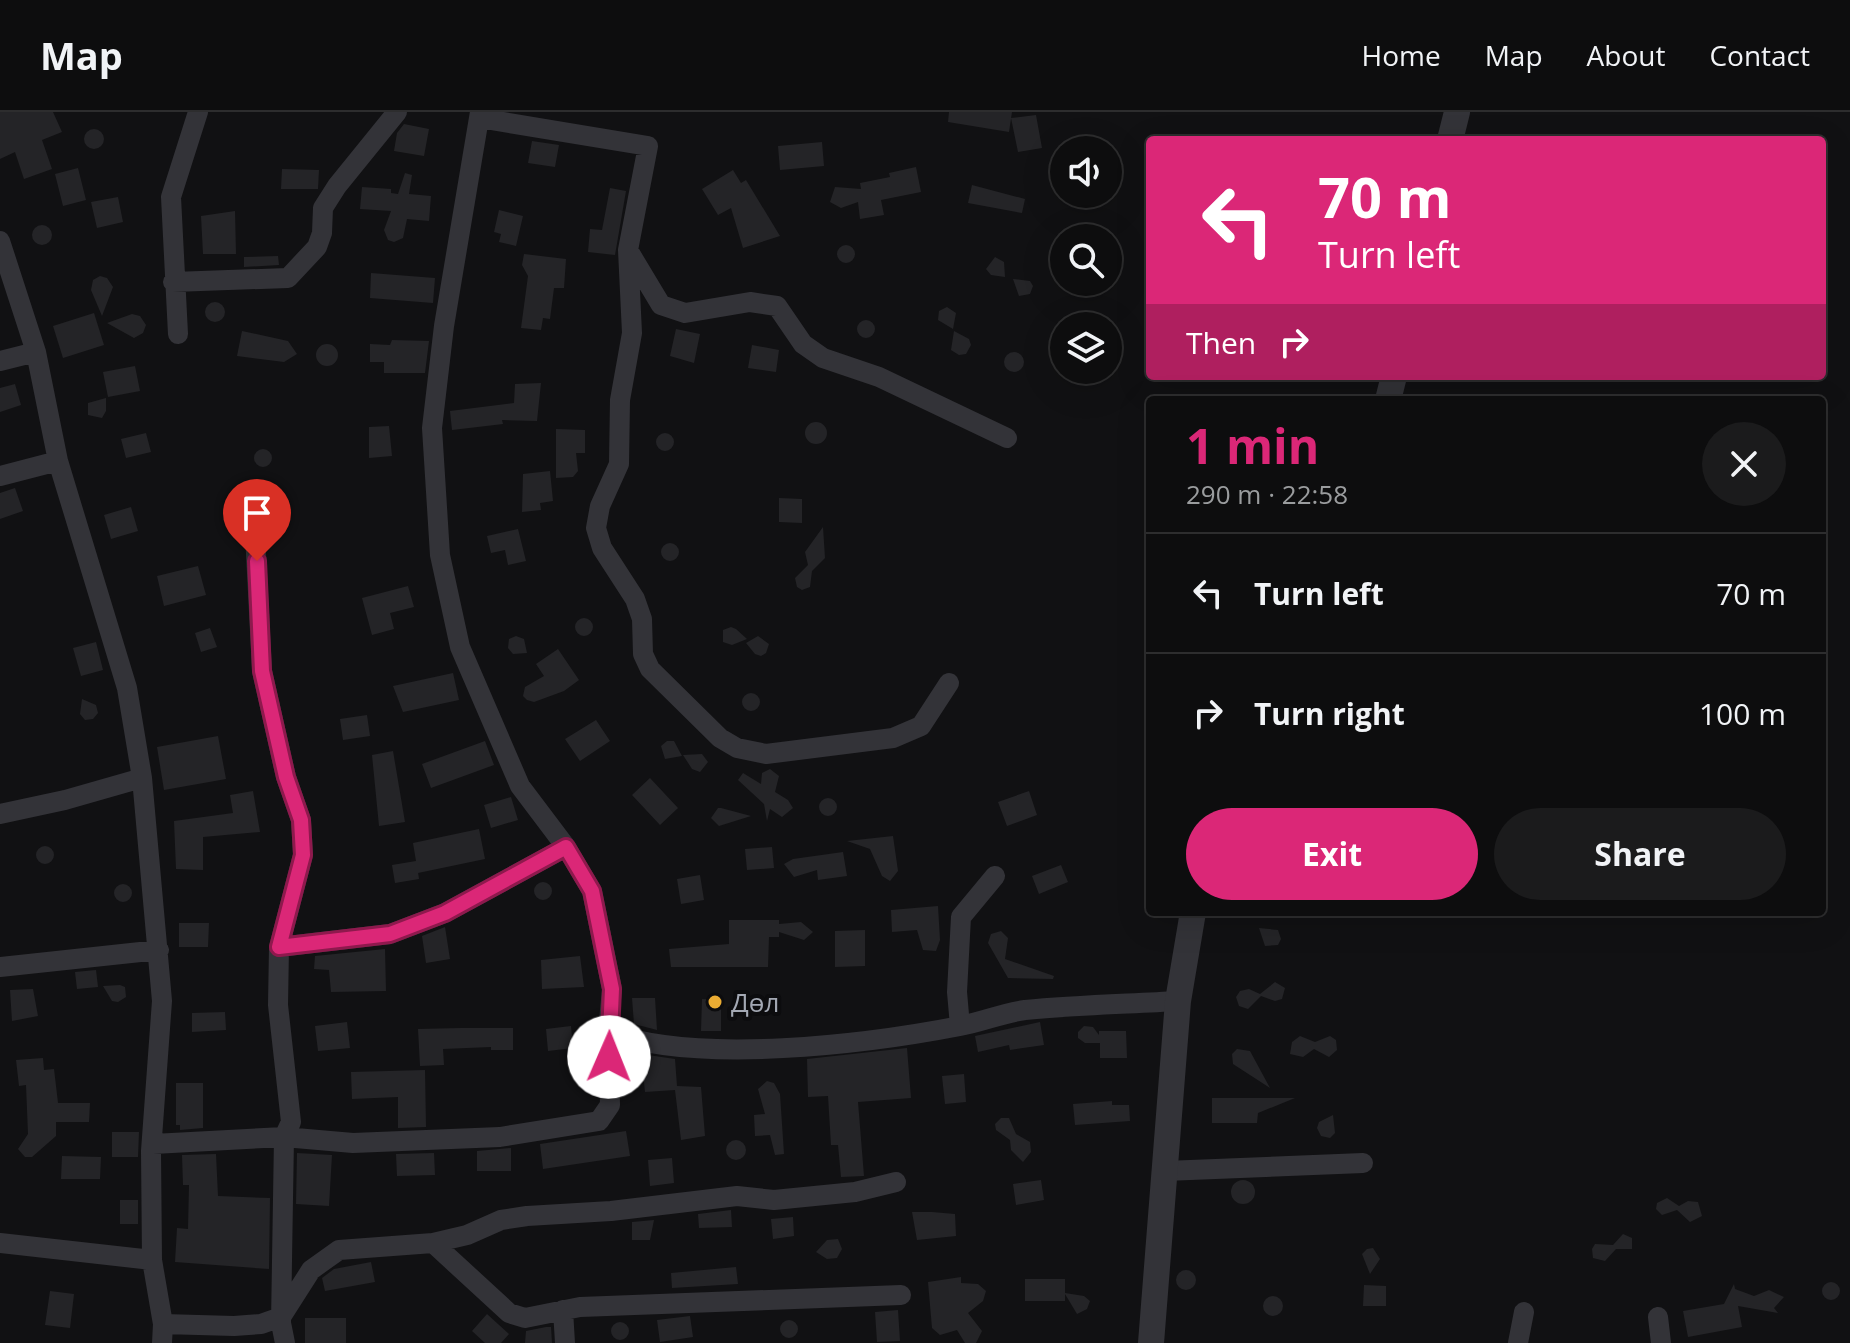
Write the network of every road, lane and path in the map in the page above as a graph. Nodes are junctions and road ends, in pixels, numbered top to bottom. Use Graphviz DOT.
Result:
graph roads {
  1 [pos="198,112"];
  2 [pos="397,112"];
  3 [pos="1457,112"];
  4 [pos="479,115"];
  5 [pos="1451,136"];
  6 [pos="0,241"];
  7 [pos="628,250"];
  8 [pos="173,282"];
  9 [pos="178,334"];
  10 [pos="36,352"];
  11 [pos="0,361"];
  12 [pos="1007,438"];
  13 [pos="58,461"];
  14 [pos="0,476"];
  15 [pos="255,534"];
  16 [pos="949,683"];
  17 [pos="142,778"];
  18 [pos="0,814"];
  19 [pos="566,847"];
  20 [pos="995,876"];
  21 [pos="1192,916"];
  22 [pos="279,947"];
  23 [pos="159,950"];
  24 [pos="0,967"];
  25 [pos="1178,1001"];
  26 [pos="960,1026"];
  27 [pos="608,1032"];
  28 [pos="284,1137"];
  29 [pos="153,1144"];
  30 [pos="1363,1163"];
  31 [pos="1165,1171"];
  32 [pos="896,1182"];
  33 [pos="0,1243"];
  34 [pos="433,1243"];
  35 [pos="152,1260"];
  36 [pos="901,1295"];
  37 [pos="563,1310"];
  38 [pos="1524,1312"];
  39 [pos="281,1317"];
  40 [pos="1658,1317"];
  41 [pos="162,1334"];
  42 [pos="285,1343"];
  43 [pos="565,1343"];
  44 [pos="1151,1343"];
  45 [pos="1518,1343"];
  46 [pos="1661,1343"];
  1 -- 8 [label="street"];
  2 -- 8 [label="street"];
  3 -- 5 [label="street"];
  4 -- 7 [label="street"];
  4 -- 19 [label="street"];
  6 -- 10 [label="street"];
  7 -- 12 [label="street"];
  7 -- 16 [label="street"];
  8 -- 9 [label="street"];
  10 -- 11 [label="street"];
  10 -- 13 [label="street"];
  13 -- 14 [label="street"];
  13 -- 17 [label="street"];
  15 -- 22 [label="street"];
  17 -- 18 [label="street"];
  17 -- 23 [label="street"];
  19 -- 22 [label="street"];
  19 -- 27 [label="street"];
  20 -- 26 [label="street"];
  21 -- 25 [label="street"];
  22 -- 28 [label="street"];
  23 -- 24 [label="street"];
  23 -- 29 [label="street"];
  25 -- 26 [label="street"];
  25 -- 31 [label="street"];
  26 -- 27 [label="street"];
  27 -- 28 [label="street"];
  28 -- 29 [label="street"];
  28 -- 39 [label="street"];
  29 -- 35 [label="street"];
  30 -- 31 [label="street"];
  31 -- 44 [label="street"];
  32 -- 34 [label="street"];
  33 -- 35 [label="street"];
  34 -- 37 [label="street"];
  34 -- 39 [label="street"];
  35 -- 41 [label="street"];
  36 -- 37 [label="street"];
  37 -- 43 [label="street"];
  38 -- 45 [label="street"];
  39 -- 41 [label="street"];
  39 -- 42 [label="street"];
  40 -- 46 [label="street"];
}
